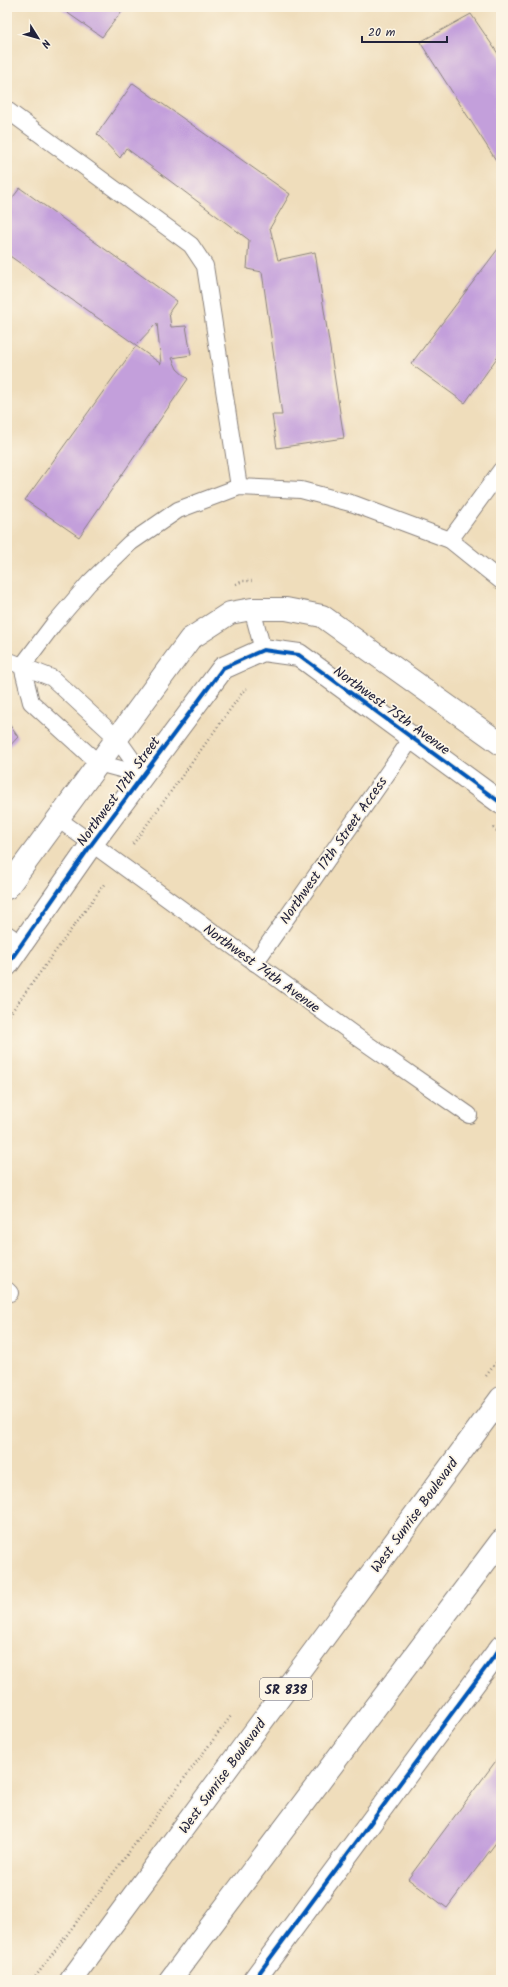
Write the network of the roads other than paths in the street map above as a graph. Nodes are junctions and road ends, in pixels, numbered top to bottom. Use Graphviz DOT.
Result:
graph roads {
  1 [pos="7,110"];
  2 [pos="501,470"];
  3 [pos="239,487"];
  4 [pos="450,540"];
  5 [pos="501,581"];
  6 [pos="252,609"];
  7 [pos="263,650"];
  8 [pos="7,660"];
  9 [pos="22,666"];
  10 [pos="116,737"];
  11 [pos="412,738"];
  12 [pos="501,744"];
  13 [pos="98,763"];
  14 [pos="143,775"];
  15 [pos="501,803"];
  16 [pos="58,819"];
  17 [pos="91,845"];
  18 [pos="7,888"];
  19 [pos="14,939"];
  20 [pos="255,963"];
  21 [pos="7,965"];
  22 [pos="469,1114"];
  23 [pos="501,1398"];
  24 [pos="501,1541"];
  25 [pos="501,1647"];
  26 [pos="71,1980"];
  27 [pos="170,1980"];
  28 [pos="254,1980"];
  1 -- 3 [label="lane"];
  2 -- 4 [label="lane"];
  3 -- 4 [label="lane"];
  3 -- 9 [label="lane"];
  4 -- 5 [label="lane"];
  6 -- 7 [label="lane"];
  6 -- 10 [label="main road"];
  6 -- 12 [label="main road"];
  7 -- 11 [label="main road, Northwest 75th Avenue"];
  7 -- 14 [label="main road, Northwest 17th Street"];
  8 -- 9 [label="lane"];
  9 -- 10 [label="lane"];
  9 -- 13 [label="lane"];
  10 -- 13 [label="main road"];
  10 -- 14 [label="lane"];
  11 -- 15 [label="main road, Northwest 75th Avenue"];
  11 -- 20 [label="lane, Northwest 17th Street Access"];
  13 -- 14 [label="lane"];
  13 -- 16 [label="main road"];
  14 -- 17 [label="main road, Northwest 17th Street"];
  16 -- 17 [label="lane, Northwest 74th Avenue"];
  16 -- 18 [label="main road"];
  17 -- 19 [label="main road, Northwest 17th Street"];
  17 -- 20 [label="lane, Northwest 74th Avenue"];
  19 -- 21 [label="main road, Northwest 17th Street"];
  20 -- 22 [label="lane, Northwest 74th Avenue"];
  23 -- 26 [label="main road, West Sunrise Boulevard / SR 838"];
  24 -- 27 [label="main road"];
  25 -- 28 [label="main road"];
}
